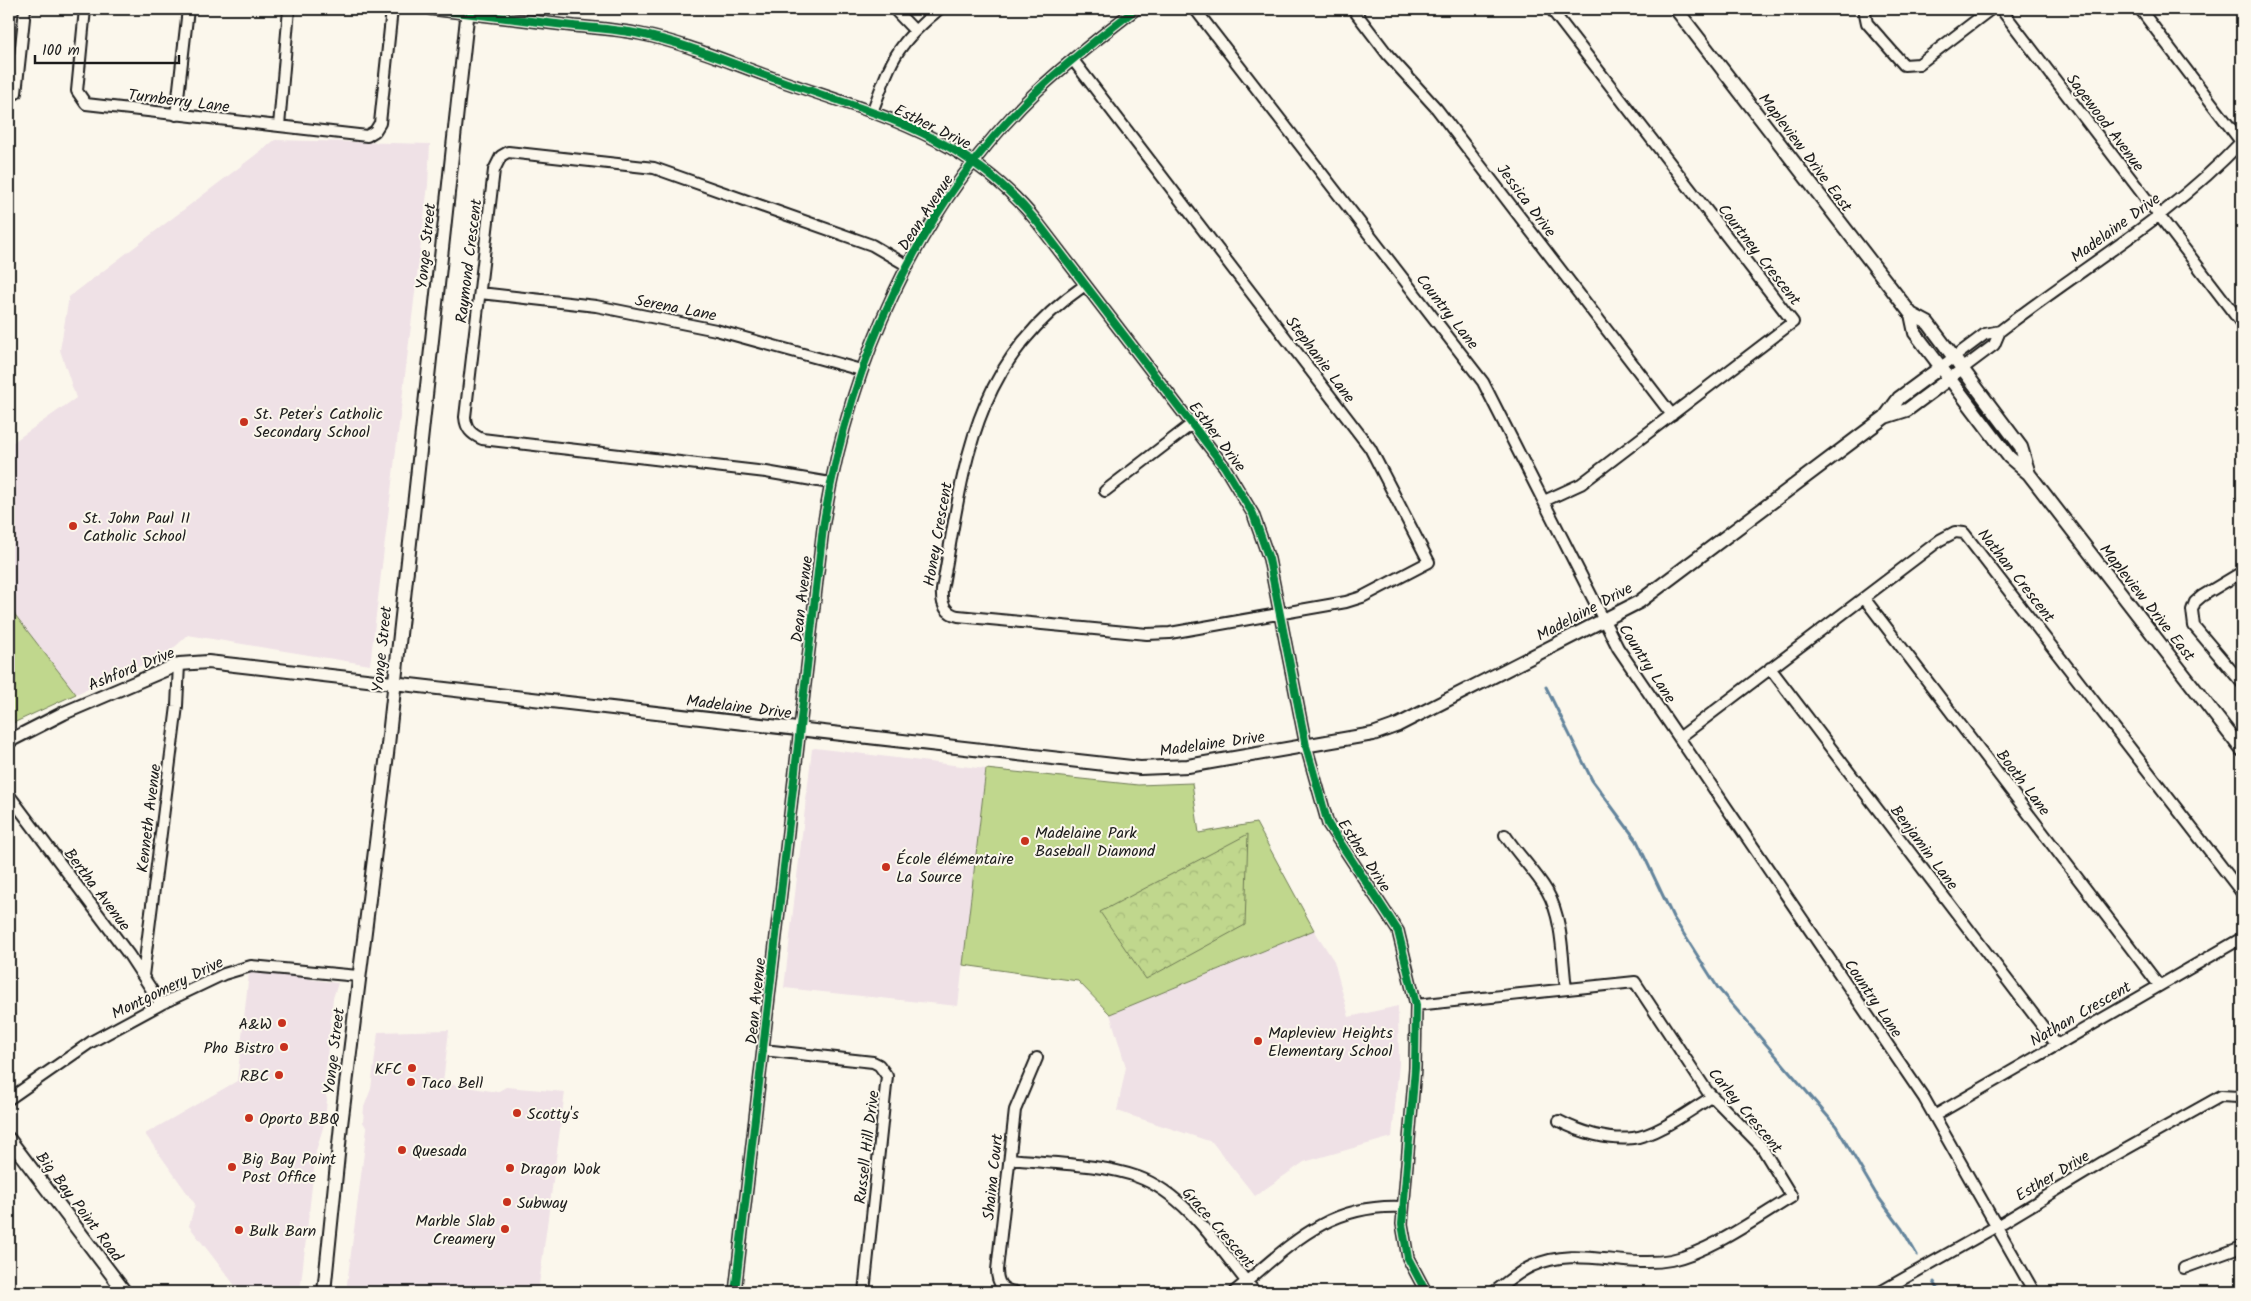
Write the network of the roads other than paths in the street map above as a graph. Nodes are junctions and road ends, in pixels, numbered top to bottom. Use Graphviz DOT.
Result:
graph roads {
  1 [pos="25,9"];
  2 [pos="85,9"];
  3 [pos="188,9"];
  4 [pos="289,9"];
  5 [pos="392,9"];
  6 [pos="430,9"];
  7 [pos="894,9"];
  8 [pos="939,9"];
  9 [pos="1136,9"];
  10 [pos="1195,9"];
  11 [pos="1353,9"];
  12 [pos="1551,9"];
  13 [pos="1676,9"];
  14 [pos="1864,9"];
  15 [pos="1991,9"];
  16 [pos="2001,9"];
  17 [pos="2140,9"];
  18 [pos="468,11"];
  19 [pos="915,31"];
  20 [pos="1073,60"];
  21 [pos="16,93"];
  22 [pos="872,112"];
  23 [pos="176,115"];
  24 [pos="279,126"];
  25 [pos="2242,142"];
  26 [pos="975,162"];
  27 [pos="2159,215"];
  28 [pos="908,266"];
  29 [pos="1086,285"];
  30 [pos="480,293"];
  31 [pos="1911,314"];
  32 [pos="2242,324"];
  33 [pos="2000,331"];
  34 [pos="1954,357"];
  35 [pos="1941,366"];
  36 [pos="1962,368"];
  37 [pos="861,370"];
  38 [pos="1950,378"];
  39 [pos="1672,414"];
  40 [pos="1885,417"];
  41 [pos="1192,424"];
  42 [pos="2029,474"];
  43 [pos="830,483"];
  44 [pos="1105,491"];
  45 [pos="1544,501"];
  46 [pos="2242,572"];
  47 [pos="1864,598"];
  48 [pos="1281,614"];
  49 [pos="1603,620"];
  50 [pos="179,664"];
  51 [pos="1770,668"];
  52 [pos="394,683"];
  53 [pos="2242,683"];
  54 [pos="799,729"];
  55 [pos="1679,738"];
  56 [pos="9,741"];
  57 [pos="1306,746"];
  58 [pos="2242,750"];
  59 [pos="9,795"];
  60 [pos="1505,835"];
  61 [pos="2242,893"];
  62 [pos="2242,938"];
  63 [pos="143,976"];
  64 [pos="358,976"];
  65 [pos="2159,985"];
  66 [pos="1566,989"];
  67 [pos="161,1004"];
  68 [pos="1416,1006"];
  69 [pos="2056,1044"];
  70 [pos="763,1050"];
  71 [pos="1037,1058"];
  72 [pos="1712,1097"];
  73 [pos="9,1099"];
  74 [pos="2242,1100"];
  75 [pos="1934,1116"];
  76 [pos="1559,1121"];
  77 [pos="9,1139"];
  78 [pos="1010,1159"];
  79 [pos="1402,1207"];
  80 [pos="1997,1226"];
  81 [pos="2242,1247"];
  82 [pos="2184,1268"];
  83 [pos="1247,1282"];
  84 [pos="125,1292"];
  85 [pos="324,1292"];
  86 [pos="735,1292"];
  87 [pos="864,1292"];
  88 [pos="1015,1292"];
  89 [pos="1234,1292"];
  90 [pos="1255,1292"];
  91 [pos="1426,1292"];
  92 [pos="1494,1292"];
  93 [pos="1880,1292"];
  94 [pos="2034,1292"];
  1 -- 21 [label="street"];
  2 -- 23 [label="street, Turnberry Lane"];
  3 -- 23 [label="street"];
  4 -- 24 [label="street"];
  5 -- 24 [label="street, Turnberry Lane"];
  6 -- 18 [label="street, Esther Drive"];
  7 -- 19 [label="street"];
  8 -- 19 [label="street"];
  9 -- 20 [label="street, Dean Avenue"];
  10 -- 45 [label="street, Country Lane"];
  11 -- 39 [label="street, Jessica Drive"];
  12 -- 39 [label="street, Courtney Crescent"];
  13 -- 31 [label="main road, Mapleview Drive East"];
  14 -- 15 [label="street"];
  16 -- 27 [label="street, Sagewood Avenue"];
  17 -- 25 [label="street"];
  18 -- 22 [label="street, Esther Drive"];
  18 -- 52 [label="main road, Yonge Street"];
  19 -- 22 [label="street"];
  20 -- 26 [label="street, Dean Avenue"];
  20 -- 48 [label="street, Stephanie Lane"];
  22 -- 26 [label="street, Esther Drive"];
  23 -- 24 [label="street, Turnberry Lane"];
  25 -- 27 [label="street, Madelaine Drive"];
  26 -- 28 [label="street, Dean Avenue"];
  26 -- 29 [label="street, Esther Drive"];
  27 -- 32 [label="street, Sagewood Avenue"];
  27 -- 33 [label="street, Madelaine Drive"];
  28 -- 30 [label="street, Raymond Crescent"];
  28 -- 37 [label="street, Dean Avenue"];
  29 -- 41 [label="street, Esther Drive"];
  29 -- 48 [label="street, Honey Crescent"];
  30 -- 37 [label="street, Serena Lane"];
  30 -- 43 [label="street, Raymond Crescent"];
  31 -- 34 [label="main road, Mapleview Drive East"];
  31 -- 35 [label="main road, Mapleview Drive East"];
  33 -- 34 [label="street, Madelaine Drive"];
  33 -- 36 [label="street, Madelaine Drive"];
  34 -- 35 [label="street, Madelaine Drive"];
  34 -- 36 [label="main road, Mapleview Drive East"];
  35 -- 38 [label="main road, Mapleview Drive East"];
  35 -- 40 [label="main road, Madelaine Drive"];
  36 -- 38 [label="street, Madelaine Drive"];
  36 -- 42 [label="main road, Mapleview Drive East"];
  37 -- 43 [label="street, Dean Avenue"];
  38 -- 40 [label="main road, Madelaine Drive"];
  38 -- 42 [label="main road, Mapleview Drive East"];
  39 -- 45 [label="street, Courtney Crescent"];
  40 -- 49 [label="main road, Madelaine Drive"];
  41 -- 44 [label="street"];
  41 -- 48 [label="street, Esther Drive"];
  42 -- 58 [label="main road, Mapleview Drive East"];
  43 -- 54 [label="street, Dean Avenue"];
  45 -- 49 [label="street, Country Lane"];
  46 -- 53 [label="street"];
  47 -- 51 [label="street, Nathan Crescent"];
  47 -- 61 [label="street, Nathan Crescent"];
  47 -- 65 [label="street, Booth Lane"];
  48 -- 57 [label="street, Esther Drive"];
  49 -- 55 [label="street, Country Lane"];
  49 -- 57 [label="main road, Madelaine Drive"];
  50 -- 52 [label="main road, Ashford Drive"];
  50 -- 56 [label="main road, Ashford Drive"];
  50 -- 63 [label="street, Kenneth Avenue"];
  51 -- 55 [label="street, Nathan Crescent"];
  51 -- 69 [label="street, Benjamin Lane"];
  52 -- 54 [label="main road, Madelaine Drive"];
  52 -- 64 [label="main road, Yonge Street"];
  54 -- 57 [label="main road, Madelaine Drive"];
  54 -- 70 [label="street, Dean Avenue"];
  55 -- 75 [label="street, Country Lane"];
  57 -- 68 [label="street, Esther Drive"];
  59 -- 63 [label="street, Bertha Avenue"];
  60 -- 66 [label="street"];
  62 -- 65 [label="street, Nathan Crescent"];
  63 -- 67 [label="street, Bertha Avenue"];
  64 -- 67 [label="street, Montgomery Drive"];
  64 -- 85 [label="main road, Yonge Street"];
  65 -- 69 [label="street, Nathan Crescent"];
  66 -- 68 [label="street, Carley Crescent"];
  66 -- 72 [label="street, Carley Crescent"];
  67 -- 73 [label="street, Montgomery Drive"];
  68 -- 79 [label="street, Esther Drive"];
  69 -- 75 [label="street, Nathan Crescent"];
  70 -- 86 [label="street, Dean Avenue"];
  70 -- 87 [label="street, Russell Hill Drive"];
  71 -- 78 [label="street, Shaina Court"];
  72 -- 76 [label="street"];
  72 -- 92 [label="street, Carley Crescent"];
  74 -- 80 [label="street, Esther Drive"];
  75 -- 80 [label="street, Country Lane"];
  77 -- 84 [label="main road, Big Bay Point Road"];
  78 -- 83 [label="street, Grace Crescent"];
  78 -- 88 [label="street, Shaina Court"];
  79 -- 83 [label="street"];
  79 -- 91 [label="street, Esther Drive"];
  80 -- 93 [label="street, Esther Drive"];
  80 -- 94 [label="street, Country Lane"];
  81 -- 82 [label="street"];
  83 -- 89 [label="street"];
  83 -- 90 [label="street, Grace Crescent"];
}
